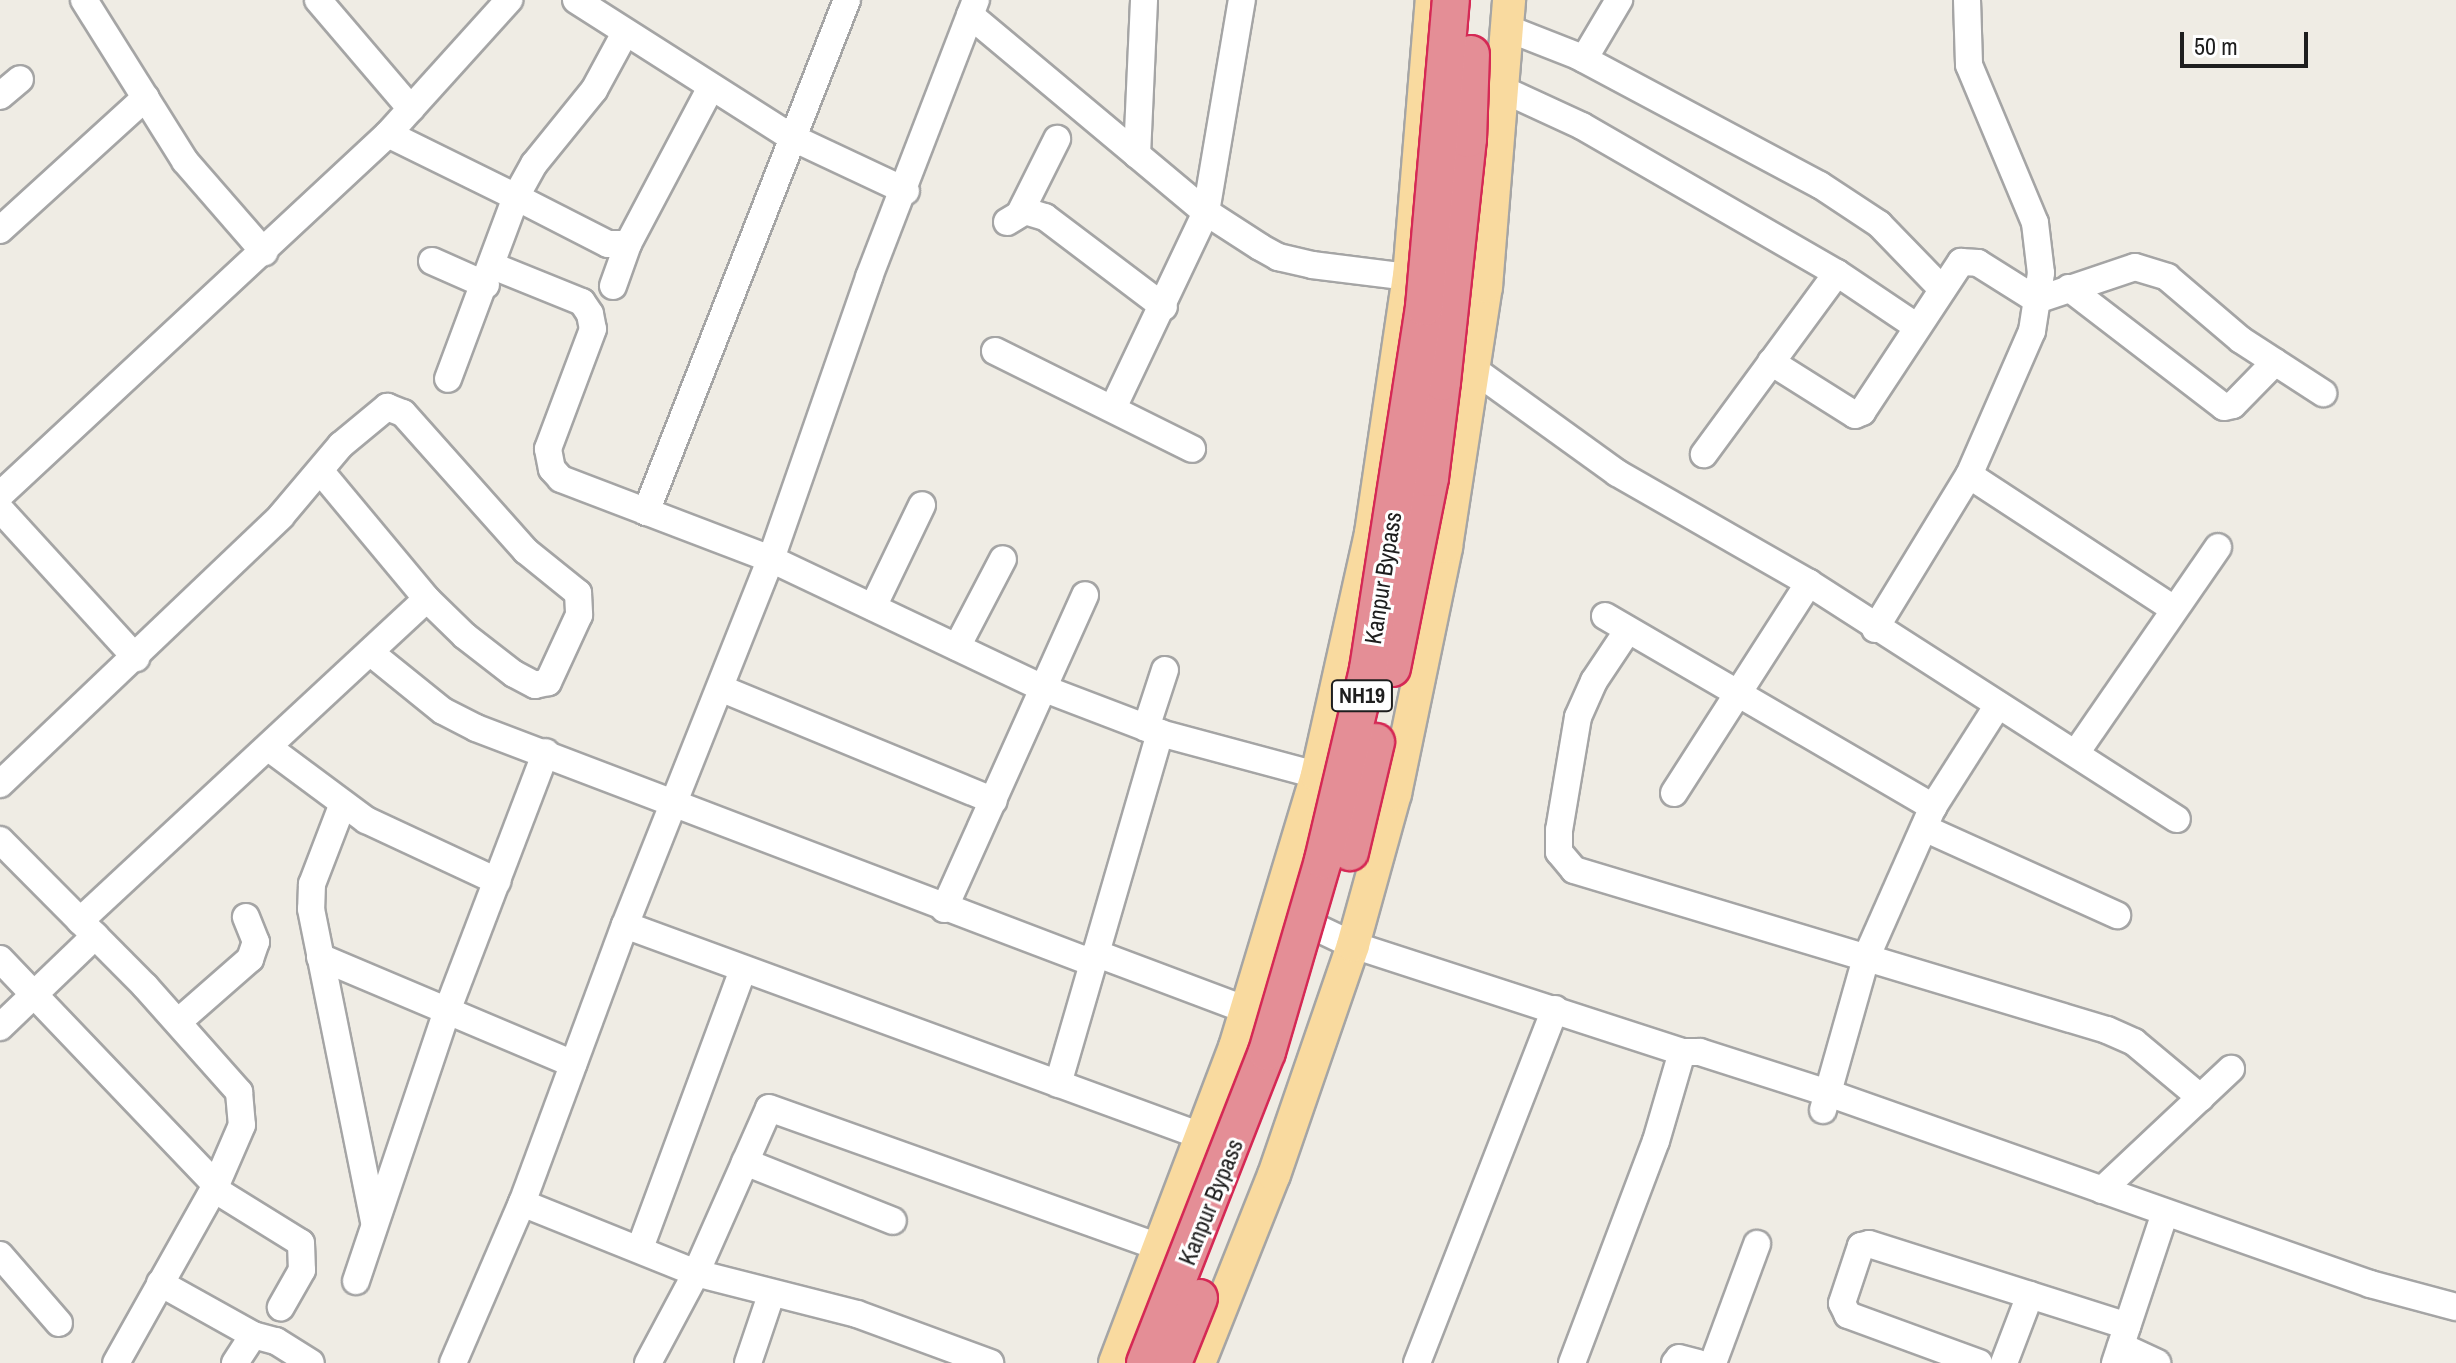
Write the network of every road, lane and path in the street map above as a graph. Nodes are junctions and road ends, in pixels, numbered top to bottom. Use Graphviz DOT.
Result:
graph roads {
  1 [pos="84,0"];
  2 [pos="318,0"];
  3 [pos="509,0"];
  4 [pos="576,0"];
  5 [pos="847,0"];
  6 [pos="1144,0"];
  7 [pos="1242,0"];
  8 [pos="1432,0"];
  9 [pos="1451,0"];
  10 [pos="1473,0"];
  11 [pos="1619,0"];
  12 [pos="1967,0"];
  13 [pos="973,8"];
  14 [pos="1509,15"];
  15 [pos="625,33"];
  16 [pos="1584,59"];
  17 [pos="711,87"];
  18 [pos="1504,90"];
  19 [pos="146,97"];
  20 [pos="411,109"];
  21 [pos="388,134"];
  22 [pos="791,137"];
  23 [pos="1057,139"];
  24 [pos="1137,155"];
  25 [pos="906,191"];
  26 [pos="516,197"];
  27 [pos="1206,212"];
  28 [pos="0,230"];
  29 [pos="628,244"];
  30 [pos="264,252"];
  31 [pos="432,261"];
  32 [pos="1837,273"];
  33 [pos="490,276"];
  34 [pos="1409,277"];
  35 [pos="613,286"];
  36 [pos="2069,288"];
  37 [pos="1942,289"];
  38 [pos="2037,300"];
  39 [pos="1164,307"];
  40 [pos="1916,326"];
  41 [pos="995,351"];
  42 [pos="1771,362"];
  43 [pos="2275,362"];
  44 [pos="1473,369"];
  45 [pos="448,379"];
  46 [pos="2323,393"];
  47 [pos="1113,408"];
  48 [pos="1192,449"];
  49 [pos="1704,454"];
  50 [pos="322,473"];
  51 [pos="1969,475"];
  52 [pos="0,495"];
  53 [pos="922,505"];
  54 [pos="0,509"];
  55 [pos="646,512"];
  56 [pos="2218,547"];
  57 [pos="771,559"];
  58 [pos="1003,559"];
  59 [pos="1809,583"];
  60 [pos="1085,595"];
  61 [pos="427,599"];
  62 [pos="873,607"];
  63 [pos="2174,609"];
  64 [pos="1605,616"];
  65 [pos="1875,629"];
  66 [pos="1628,630"];
  67 [pos="957,647"];
  68 [pos="371,653"];
  69 [pos="136,658"];
  70 [pos="1165,670"];
  71 [pos="720,688"];
  72 [pos="1045,689"];
  73 [pos="1734,695"];
  74 [pos="1998,705"];
  75 [pos="1153,730"];
  76 [pos="269,748"];
  77 [pos="546,752"];
  78 [pos="2076,753"];
  79 [pos="1317,775"];
  80 [pos="0,784"];
  81 [pos="1674,793"];
  82 [pos="994,801"];
  83 [pos="672,805"];
  84 [pos="342,806"];
  85 [pos="1929,818"];
  86 [pos="2177,819"];
  87 [pos="0,840"];
  88 [pos="497,881"];
  89 [pos="944,909"];
  90 [pos="1280,910"];
  91 [pos="2117,915"];
  92 [pos="246,917"];
  93 [pos="625,925"];
  94 [pos="88,928"];
  95 [pos="1353,945"];
  96 [pos="320,957"];
  97 [pos="1094,958"];
  98 [pos="1866,958"];
  99 [pos="0,959"];
  100 [pos="743,969"];
  101 [pos="34,995"];
  102 [pos="1555,1009"];
  103 [pos="1247,1010"];
  104 [pos="447,1011"];
  105 [pos="178,1022"];
  106 [pos="0,1027"];
  107 [pos="1682,1052"];
  108 [pos="573,1064"];
  109 [pos="2231,1069"];
  110 [pos="1058,1084"];
  111 [pos="2201,1098"];
  112 [pos="1826,1102"];
  113 [pos="1204,1137"];
  114 [pos="745,1162"];
  115 [pos="215,1187"];
  116 [pos="2102,1190"];
  117 [pos="522,1203"];
  118 [pos="2162,1220"];
  119 [pos="893,1221"];
  120 [pos="375,1226"];
  121 [pos="1757,1244"];
  122 [pos="640,1248"];
  123 [pos="1162,1248"];
  124 [pos="0,1255"];
  125 [pos="696,1273"];
  126 [pos="356,1281"];
  127 [pos="160,1283"];
  128 [pos="771,1295"];
  129 [pos="2030,1295"];
  130 [pos="281,1307"];
  131 [pos="2455,1309"];
  132 [pos="59,1323"];
  133 [pos="253,1335"];
  134 [pos="2121,1345"];
  135 [pos="116,1363"];
  136 [pos="235,1363"];
  137 [pos="311,1363"];
  138 [pos="453,1363"];
  139 [pos="648,1363"];
  140 [pos="748,1363"];
  141 [pos="990,1363"];
  142 [pos="1115,1363"];
  143 [pos="1145,1363"];
  144 [pos="1173,1363"];
  145 [pos="1199,1363"];
  146 [pos="1417,1363"];
  147 [pos="1572,1363"];
  148 [pos="1675,1363"];
  149 [pos="1698,1363"];
  150 [pos="1713,1363"];
  151 [pos="1979,1363"];
  152 [pos="2004,1363"];
  153 [pos="2157,1363"];
  1 -- 19 [label="street"];
  2 -- 20 [label="street"];
  3 -- 20 [label="street"];
  4 -- 15 [label="street"];
  5 -- 22 [label="street"];
  6 -- 24 [label="street"];
  7 -- 27 [label="street"];
  8 -- 34 [label="main road"];
  9 -- 143 [label="highway, Kanpur Bypass / NH19, bridge"];
  10 -- 144 [label="highway, Kanpur Bypass / NH19, bridge"];
  11 -- 16 [label="street"];
  12 -- 38 [label="street"];
  13 -- 24 [label="street"];
  13 -- 25 [label="street"];
  14 -- 16 [label="street"];
  14 -- 18 [label="main road"];
  15 -- 17 [label="street"];
  15 -- 26 [label="street"];
  16 -- 37 [label="street"];
  17 -- 22 [label="street"];
  17 -- 29 [label="street"];
  18 -- 32 [label="street"];
  18 -- 44 [label="main road"];
  19 -- 28 [label="street"];
  19 -- 30 [label="street"];
  20 -- 21 [label="street"];
  21 -- 26 [label="street"];
  21 -- 30 [label="street"];
  22 -- 25 [label="street"];
  22 -- 55 [label="street"];
  23 -- 39 [label="street"];
  24 -- 27 [label="street"];
  25 -- 57 [label="street"];
  26 -- 29 [label="street"];
  26 -- 33 [label="street"];
  27 -- 34 [label="street"];
  27 -- 39 [label="street"];
  29 -- 35 [label="street"];
  30 -- 52 [label="street"];
  31 -- 33 [label="street"];
  32 -- 40 [label="street"];
  32 -- 42 [label="street"];
  33 -- 45 [label="street"];
  33 -- 55 [label="street"];
  34 -- 79 [label="main road"];
  36 -- 38 [label="street"];
  36 -- 43 [label="street"];
  36 -- 43 [label="street"];
  37 -- 38 [label="street"];
  37 -- 40 [label="street"];
  38 -- 51 [label="street"];
  39 -- 47 [label="street"];
  40 -- 42 [label="street"];
  41 -- 47 [label="street"];
  42 -- 49 [label="street"];
  43 -- 46 [label="street"];
  44 -- 59 [label="street"];
  44 -- 95 [label="main road"];
  47 -- 48 [label="street"];
  50 -- 61 [label="street"];
  50 -- 61 [label="street"];
  50 -- 69 [label="street"];
  51 -- 63 [label="street"];
  51 -- 65 [label="street"];
  53 -- 62 [label="street"];
  54 -- 69 [label="street"];
  55 -- 57 [label="street"];
  56 -- 63 [label="street"];
  57 -- 62 [label="street"];
  57 -- 71 [label="street"];
  58 -- 67 [label="street"];
  59 -- 65 [label="street"];
  59 -- 73 [label="street"];
  60 -- 72 [label="street"];
  61 -- 68 [label="street"];
  62 -- 67 [label="street"];
  63 -- 78 [label="street"];
  64 -- 66 [label="street"];
  65 -- 74 [label="street"];
  66 -- 73 [label="street"];
  66 -- 98 [label="street"];
  67 -- 72 [label="street"];
  68 -- 76 [label="street"];
  68 -- 77 [label="street"];
  69 -- 80 [label="street"];
  70 -- 75 [label="street"];
  71 -- 82 [label="street"];
  71 -- 83 [label="street"];
  72 -- 75 [label="street"];
  72 -- 82 [label="street"];
  73 -- 81 [label="street"];
  73 -- 85 [label="street"];
  74 -- 78 [label="street"];
  74 -- 85 [label="street"];
  75 -- 79 [label="street"];
  75 -- 97 [label="street"];
  76 -- 84 [label="street"];
  76 -- 94 [label="street"];
  77 -- 83 [label="street"];
  77 -- 88 [label="street"];
  78 -- 86 [label="street"];
  79 -- 90 [label="main road"];
  82 -- 89 [label="street"];
  83 -- 89 [label="street"];
  83 -- 93 [label="street"];
  84 -- 88 [label="street"];
  84 -- 96 [label="street"];
  85 -- 91 [label="street"];
  85 -- 98 [label="street"];
  87 -- 94 [label="street"];
  88 -- 104 [label="street"];
  89 -- 97 [label="street"];
  90 -- 95 [label="street"];
  90 -- 103 [label="main road"];
  92 -- 105 [label="street"];
  93 -- 100 [label="street"];
  93 -- 108 [label="street"];
  94 -- 101 [label="street"];
  94 -- 105 [label="street"];
  95 -- 102 [label="street"];
  95 -- 145 [label="main road"];
  96 -- 104 [label="street"];
  96 -- 120 [label="street"];
  97 -- 103 [label="street"];
  97 -- 110 [label="street"];
  98 -- 111 [label="street"];
  98 -- 112 [label="street"];
  99 -- 101 [label="street"];
  100 -- 110 [label="street"];
  100 -- 122 [label="street"];
  101 -- 106 [label="street"];
  101 -- 115 [label="street"];
  102 -- 107 [label="street"];
  102 -- 146 [label="street"];
  103 -- 113 [label="main road"];
  104 -- 108 [label="street"];
  104 -- 120 [label="street"];
  105 -- 115 [label="street"];
  107 -- 112 [label="street"];
  107 -- 147 [label="street"];
  108 -- 117 [label="street"];
  109 -- 111 [label="street"];
  110 -- 113 [label="street"];
  111 -- 116 [label="street"];
  112 -- 116 [label="street"];
  112 -- 118 [label="street"];
  113 -- 123 [label="main road"];
  114 -- 119 [label="street"];
  114 -- 123 [label="street"];
  114 -- 125 [label="street"];
  115 -- 127 [label="street"];
  115 -- 130 [label="street"];
  116 -- 118 [label="street"];
  117 -- 122 [label="street"];
  117 -- 138 [label="street"];
  118 -- 131 [label="street"];
  118 -- 134 [label="street"];
  120 -- 126 [label="street"];
  121 -- 150 [label="street"];
  122 -- 125 [label="street"];
  123 -- 142 [label="main road"];
  124 -- 132 [label="street"];
  125 -- 128 [label="street"];
  125 -- 139 [label="street"];
  127 -- 133 [label="street"];
  127 -- 135 [label="street"];
  128 -- 140 [label="street"];
  128 -- 141 [label="street"];
  129 -- 134 [label="street"];
  129 -- 151 [label="street"];
  129 -- 152 [label="street"];
  133 -- 136 [label="street"];
  133 -- 137 [label="street"];
  134 -- 153 [label="street"];
  148 -- 149 [label="street"];
}
